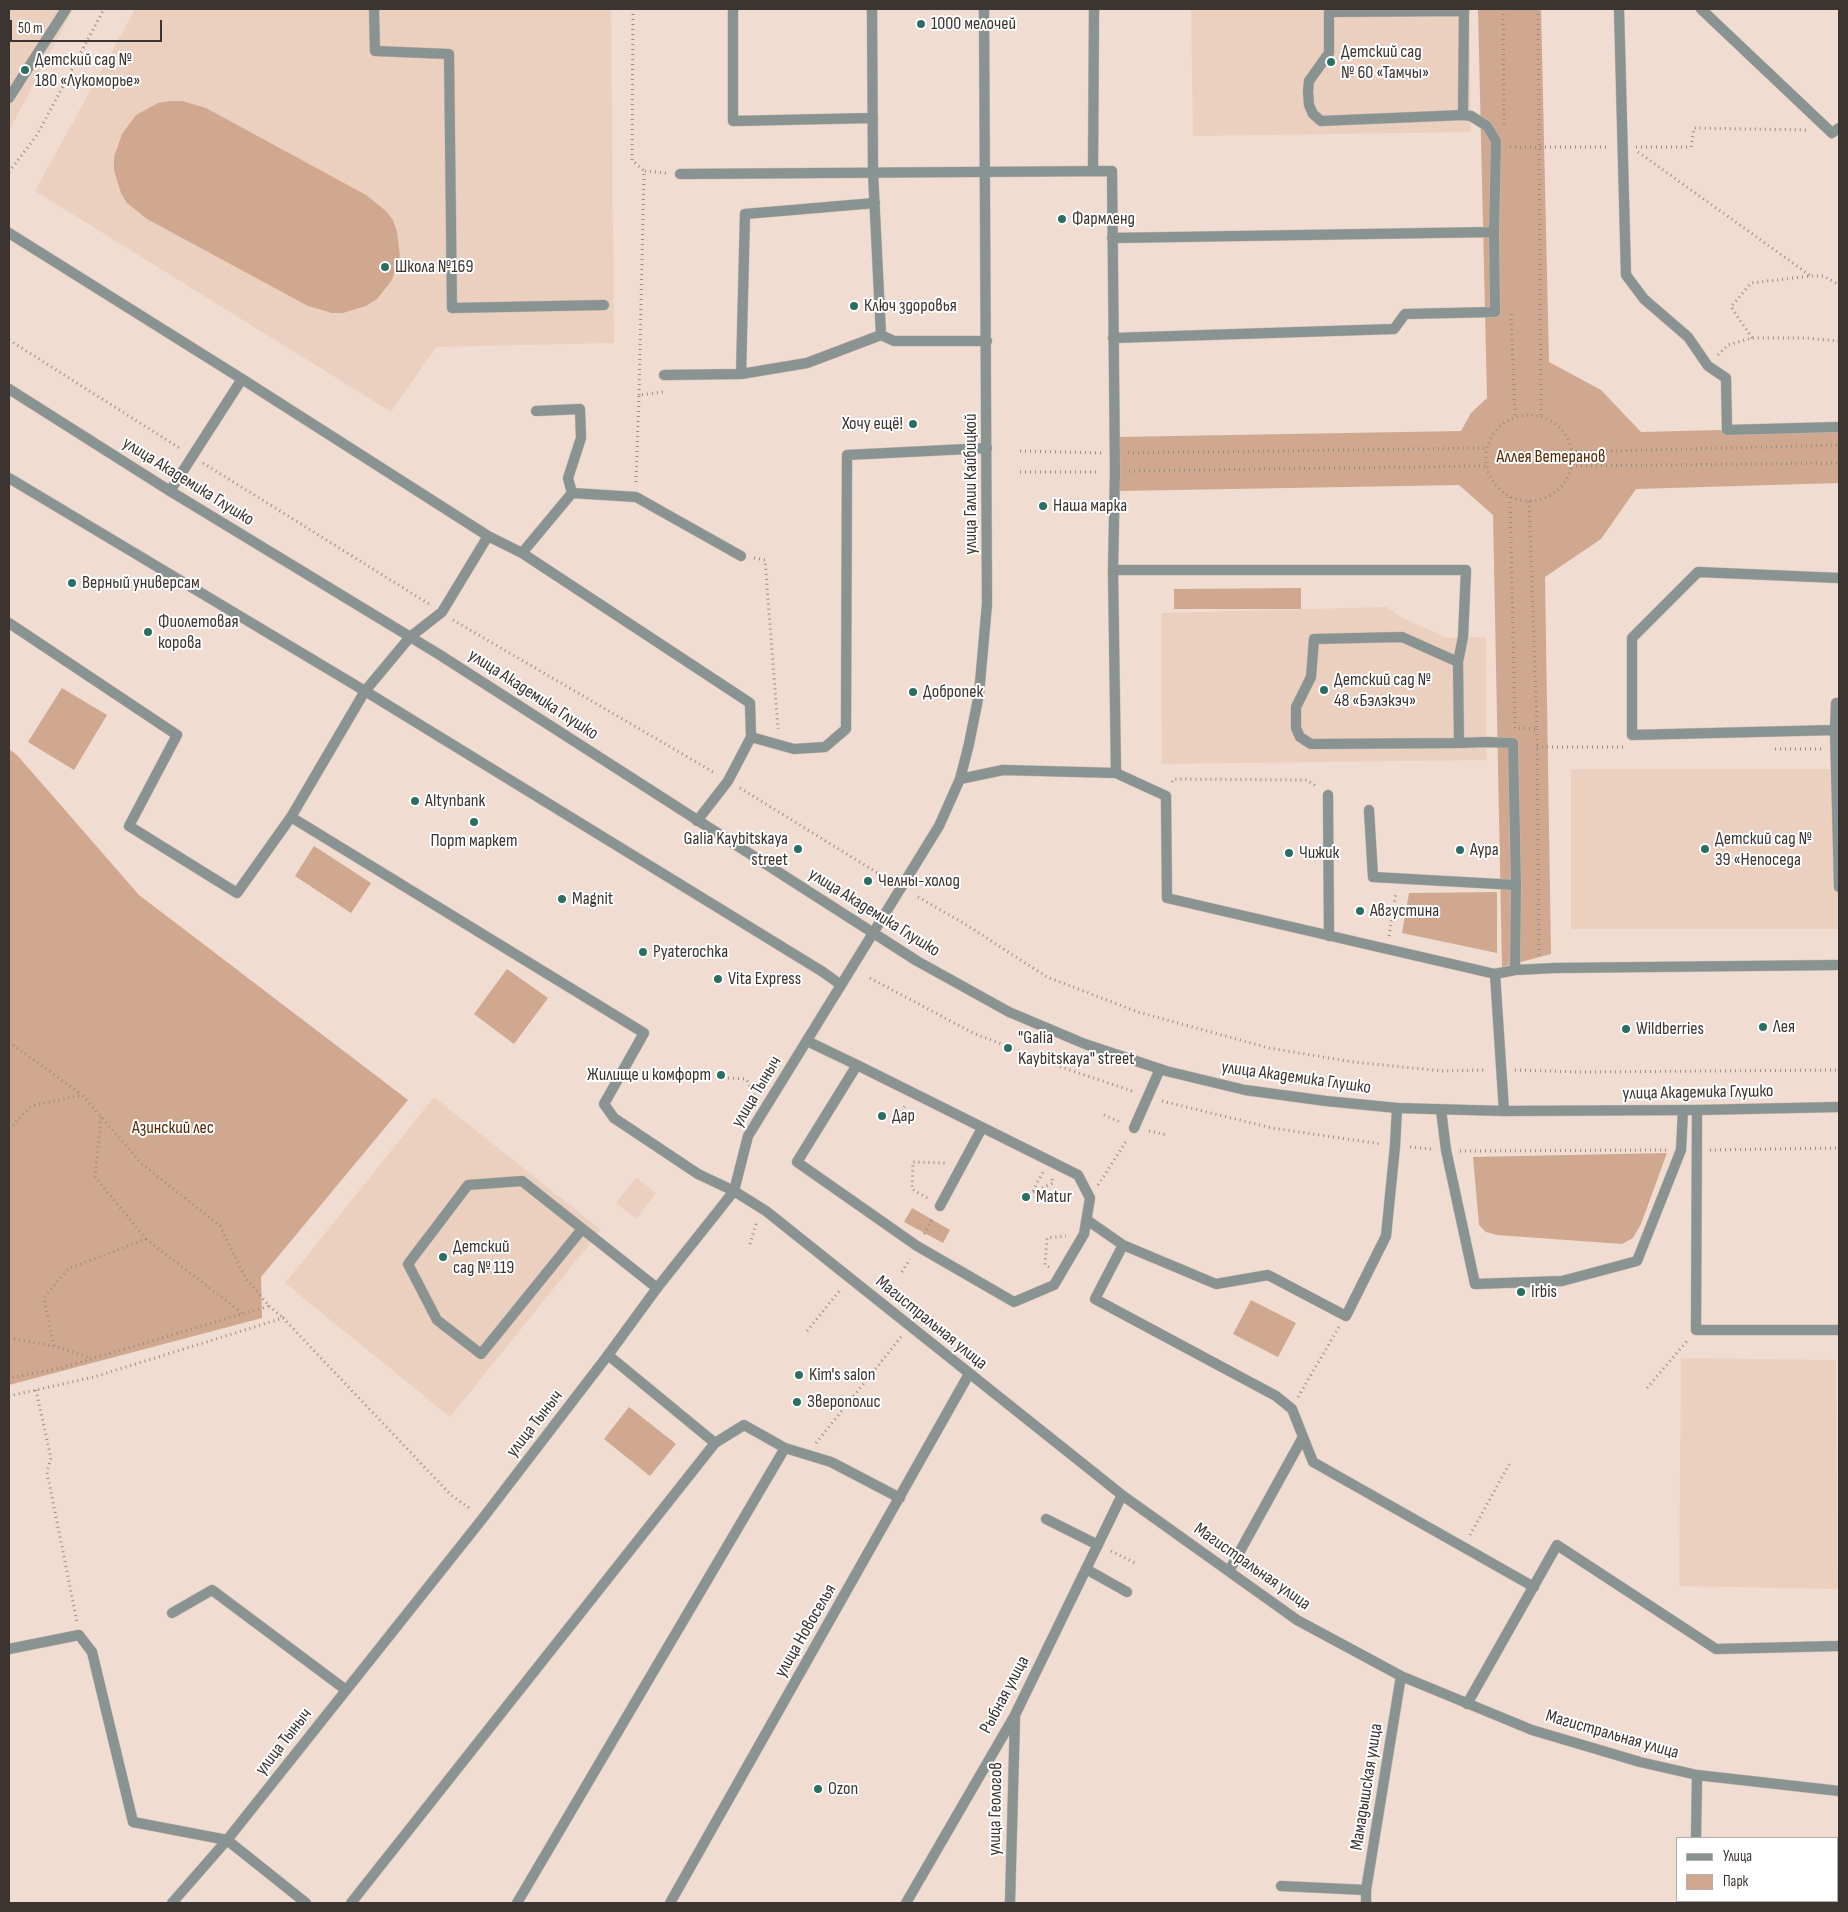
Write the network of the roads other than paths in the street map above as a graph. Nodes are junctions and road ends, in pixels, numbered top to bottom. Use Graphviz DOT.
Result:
graph roads {
  1 [pos="66,9"];
  2 [pos="374,9"];
  3 [pos="733,9"];
  4 [pos="872,9"];
  5 [pos="984,9"];
  6 [pos="1094,9"];
  7 [pos="1619,9"];
  8 [pos="1701,9"];
  9 [pos="1464,10"];
  10 [pos="9,98"];
  11 [pos="1464,115"];
  12 [pos="873,118"];
  13 [pos="1839,128"];
  14 [pos="985,172"];
  15 [pos="1093,172"];
  16 [pos="873,173"];
  17 [pos="680,174"];
  18 [pos="875,203"];
  19 [pos="1494,232"];
  20 [pos="9,233"];
  21 [pos="1112,238"];
  22 [pos="604,305"];
  23 [pos="881,335"];
  24 [pos="1113,338"];
  25 [pos="987,341"];
  26 [pos="742,374"];
  27 [pos="664,375"];
  28 [pos="242,379"];
  29 [pos="9,389"];
  30 [pos="536,411"];
  31 [pos="1839,427"];
  32 [pos="987,448"];
  33 [pos="9,478"];
  34 [pos="170,491"];
  35 [pos="572,493"];
  36 [pos="488,536"];
  37 [pos="522,553"];
  38 [pos="741,556"];
  39 [pos="1113,570"];
  40 [pos="1839,578"];
  41 [pos="9,623"];
  42 [pos="410,637"];
  43 [pos="1458,662"];
  44 [pos="365,691"];
  45 [pos="1839,703"];
  46 [pos="1835,730"];
  47 [pos="751,738"];
  48 [pos="1459,743"];
  49 [pos="1116,773"];
  50 [pos="960,779"];
  51 [pos="1328,794"];
  52 [pos="1369,810"];
  53 [pos="291,817"];
  54 [pos="697,821"];
  55 [pos="1516,885"];
  56 [pos="1839,887"];
  57 [pos="873,933"];
  58 [pos="1329,936"];
  59 [pos="1839,966"];
  60 [pos="1515,970"];
  61 [pos="1495,974"];
  62 [pos="841,985"];
  63 [pos="807,1041"];
  64 [pos="857,1065"];
  65 [pos="1160,1069"];
  66 [pos="1839,1107"];
  67 [pos="1397,1108"];
  68 [pos="1441,1110"];
  69 [pos="1683,1110"];
  70 [pos="1697,1110"];
  71 [pos="1504,1111"];
  72 [pos="982,1128"];
  73 [pos="1134,1128"];
  74 [pos="734,1191"];
  75 [pos="940,1206"];
  76 [pos="1087,1220"];
  77 [pos="582,1229"];
  78 [pos="1123,1245"];
  79 [pos="657,1288"];
  80 [pos="1839,1330"];
  81 [pos="608,1355"];
  82 [pos="969,1374"];
  83 [pos="1303,1437"];
  84 [pos="715,1443"];
  85 [pos="785,1448"];
  86 [pos="1122,1495"];
  87 [pos="900,1498"];
  88 [pos="1046,1519"];
  89 [pos="1098,1545"];
  90 [pos="1086,1569"];
  91 [pos="1229,1572"];
  92 [pos="1534,1587"];
  93 [pos="1127,1592"];
  94 [pos="172,1613"];
  95 [pos="1839,1646"];
  96 [pos="9,1649"];
  97 [pos="1401,1676"];
  98 [pos="346,1690"];
  99 [pos="1468,1704"];
  100 [pos="1015,1715"];
  101 [pos="1698,1775"];
  102 [pos="1839,1791"];
  103 [pos="1696,1837"];
  104 [pos="227,1840"];
  105 [pos="1281,1886"];
  106 [pos="1366,1890"];
  107 [pos="172,1903"];
  108 [pos="306,1903"];
  109 [pos="351,1903"];
  110 [pos="517,1903"];
  111 [pos="670,1903"];
  112 [pos="906,1903"];
  113 [pos="1010,1903"];
  114 [pos="1366,1903"];
  1 -- 10 [label="street"];
  2 -- 22 [label="street"];
  3 -- 12 [label="street"];
  4 -- 12 [label="street"];
  5 -- 14 [label="street, улица Галии Кайбицкой"];
  6 -- 15 [label="street"];
  7 -- 31 [label="street"];
  8 -- 13 [label="street"];
  9 -- 11 [label="street"];
  9 -- 11 [label="street"];
  11 -- 19 [label="street"];
  12 -- 16 [label="street"];
  14 -- 15 [label="street"];
  14 -- 16 [label="street"];
  14 -- 25 [label="street, улица Галии Кайбицкой"];
  15 -- 21 [label="street"];
  16 -- 17 [label="street"];
  16 -- 18 [label="street"];
  18 -- 23 [label="street"];
  18 -- 26 [label="street"];
  19 -- 21 [label="street"];
  19 -- 24 [label="street"];
  20 -- 28 [label="street"];
  21 -- 24 [label="street"];
  23 -- 25 [label="street"];
  23 -- 26 [label="street"];
  24 -- 39 [label="street"];
  25 -- 32 [label="street, улица Галии Кайбицкой"];
  26 -- 27 [label="street"];
  28 -- 34 [label="street"];
  28 -- 36 [label="street"];
  29 -- 34 [label="street, улица Академика Глушко"];
  30 -- 35 [label="street"];
  32 -- 47 [label="street"];
  32 -- 50 [label="street, улица Галии Кайбицкой"];
  33 -- 44 [label="street"];
  34 -- 42 [label="street, улица Академика Глушко"];
  35 -- 37 [label="street"];
  35 -- 38 [label="street"];
  36 -- 37 [label="street"];
  36 -- 42 [label="street"];
  37 -- 47 [label="street"];
  39 -- 43 [label="street"];
  39 -- 49 [label="street"];
  40 -- 46 [label="street"];
  41 -- 53 [label="street"];
  42 -- 44 [label="street"];
  42 -- 54 [label="street, улица Академика Глушко"];
  43 -- 48 [label="street"];
  43 -- 48 [label="street"];
  44 -- 53 [label="street"];
  44 -- 62 [label="street"];
  45 -- 46 [label="street"];
  46 -- 56 [label="street"];
  47 -- 54 [label="street"];
  48 -- 55 [label="street"];
  49 -- 50 [label="street"];
  49 -- 58 [label="street"];
  50 -- 57 [label="street, улица Галии Кайбицкой"];
  51 -- 58 [label="street"];
  52 -- 55 [label="street"];
  53 -- 74 [label="street, Магистральная улица"];
  54 -- 57 [label="street, улица Академика Глушко"];
  55 -- 60 [label="street"];
  57 -- 62 [label="street, улица Тыныч"];
  57 -- 65 [label="street, улица Академика Глушко"];
  58 -- 61 [label="street"];
  59 -- 60 [label="street"];
  60 -- 61 [label="street"];
  61 -- 71 [label="street"];
  62 -- 63 [label="street, улица Тыныч"];
  63 -- 64 [label="street"];
  63 -- 74 [label="street, улица Тыныч"];
  64 -- 72 [label="street"];
  64 -- 76 [label="street"];
  65 -- 67 [label="street, улица Академика Глушко"];
  65 -- 73 [label="street"];
  66 -- 70 [label="street, улица Академика Глушко"];
  67 -- 68 [label="street, улица Академика Глушко"];
  67 -- 78 [label="street"];
  68 -- 69 [label="street"];
  68 -- 71 [label="street, улица Академика Глушко"];
  69 -- 70 [label="street, улица Академика Глушко"];
  69 -- 71 [label="street, улица Академика Глушко"];
  70 -- 80 [label="street"];
  72 -- 75 [label="street"];
  72 -- 76 [label="street"];
  74 -- 79 [label="street, улица Тыныч"];
  74 -- 82 [label="street, Магистральная улица"];
  76 -- 78 [label="street"];
  77 -- 77 [label="street"];
  77 -- 79 [label="street"];
  78 -- 83 [label="street"];
  79 -- 81 [label="street, улица Тыныч"];
  81 -- 84 [label="street"];
  81 -- 98 [label="street, улица Тыныч"];
  82 -- 86 [label="street, Магистральная улица"];
  82 -- 87 [label="street, улица Новоселья"];
  83 -- 91 [label="street"];
  83 -- 92 [label="street"];
  84 -- 85 [label="street"];
  84 -- 109 [label="street"];
  85 -- 87 [label="street"];
  85 -- 110 [label="street"];
  86 -- 89 [label="street, Рыбная улица"];
  86 -- 91 [label="street, Магистральная улица"];
  87 -- 111 [label="street, улица Новоселья"];
  88 -- 89 [label="street"];
  89 -- 90 [label="street, Рыбная улица"];
  90 -- 93 [label="street"];
  90 -- 100 [label="street, Рыбная улица"];
  91 -- 97 [label="street, Магистральная улица"];
  92 -- 95 [label="street"];
  92 -- 99 [label="street"];
  94 -- 98 [label="street"];
  96 -- 104 [label="street"];
  97 -- 99 [label="street, Магистральная улица"];
  97 -- 106 [label="street, Мамадышская улица"];
  98 -- 104 [label="street, улица Тыныч"];
  99 -- 101 [label="street, Магистральная улица"];
  100 -- 112 [label="street, Рыбная улица"];
  100 -- 113 [label="street, улица Геологов"];
  101 -- 102 [label="street, Магистральная улица"];
  101 -- 103 [label="street"];
  104 -- 107 [label="street, улица Тыныч"];
  104 -- 108 [label="street"];
  105 -- 106 [label="street"];
  106 -- 114 [label="street, Мамадышская улица"];
}
